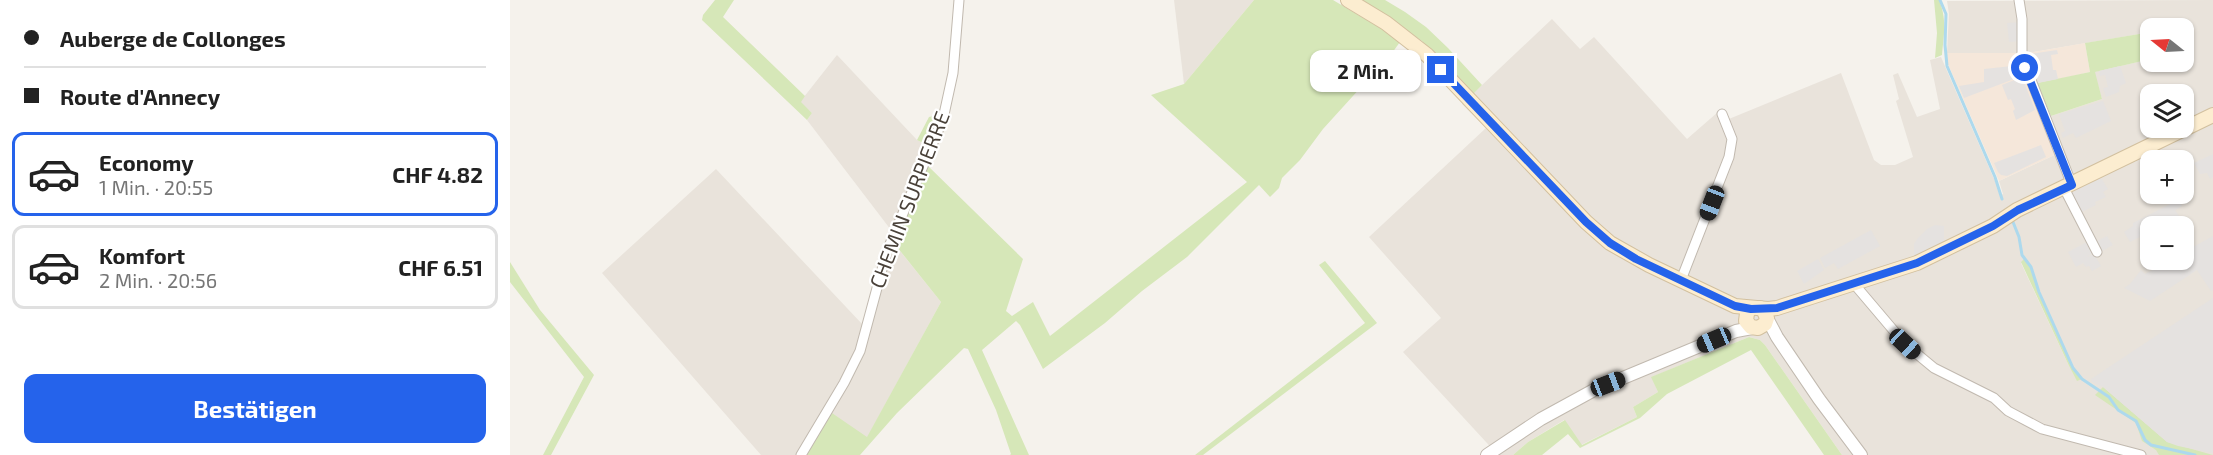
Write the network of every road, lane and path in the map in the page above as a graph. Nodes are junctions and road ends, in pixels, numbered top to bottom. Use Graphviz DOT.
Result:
graph roads {
  1 [pos="959,0"];
  2 [pos="1348,0"];
  3 [pos="2019,0"];
  4 [pos="1722,114"];
  5 [pos="2213,116"];
  6 [pos="2068,186"];
  7 [pos="2097,252"];
  8 [pos="1682,280"];
  9 [pos="1855,285"];
  10 [pos="1758,317"];
  11 [pos="801,455"];
  12 [pos="1487,455"];
  13 [pos="1861,455"];
  14 [pos="2141,455"];
  1 -- 11 [label="street, CHEMIN SURPIERRE"];
  2 -- 8 [label="main road"];
  3 -- 6 [label="street"];
  4 -- 8 [label="street"];
  5 -- 6 [label="main road"];
  6 -- 7 [label="street"];
  6 -- 9 [label="main road"];
  8 -- 10 [label="main road"];
  9 -- 10 [label="main road"];
  9 -- 14 [label="street"];
  10 -- 12 [label="street"];
  10 -- 13 [label="street"];
}
